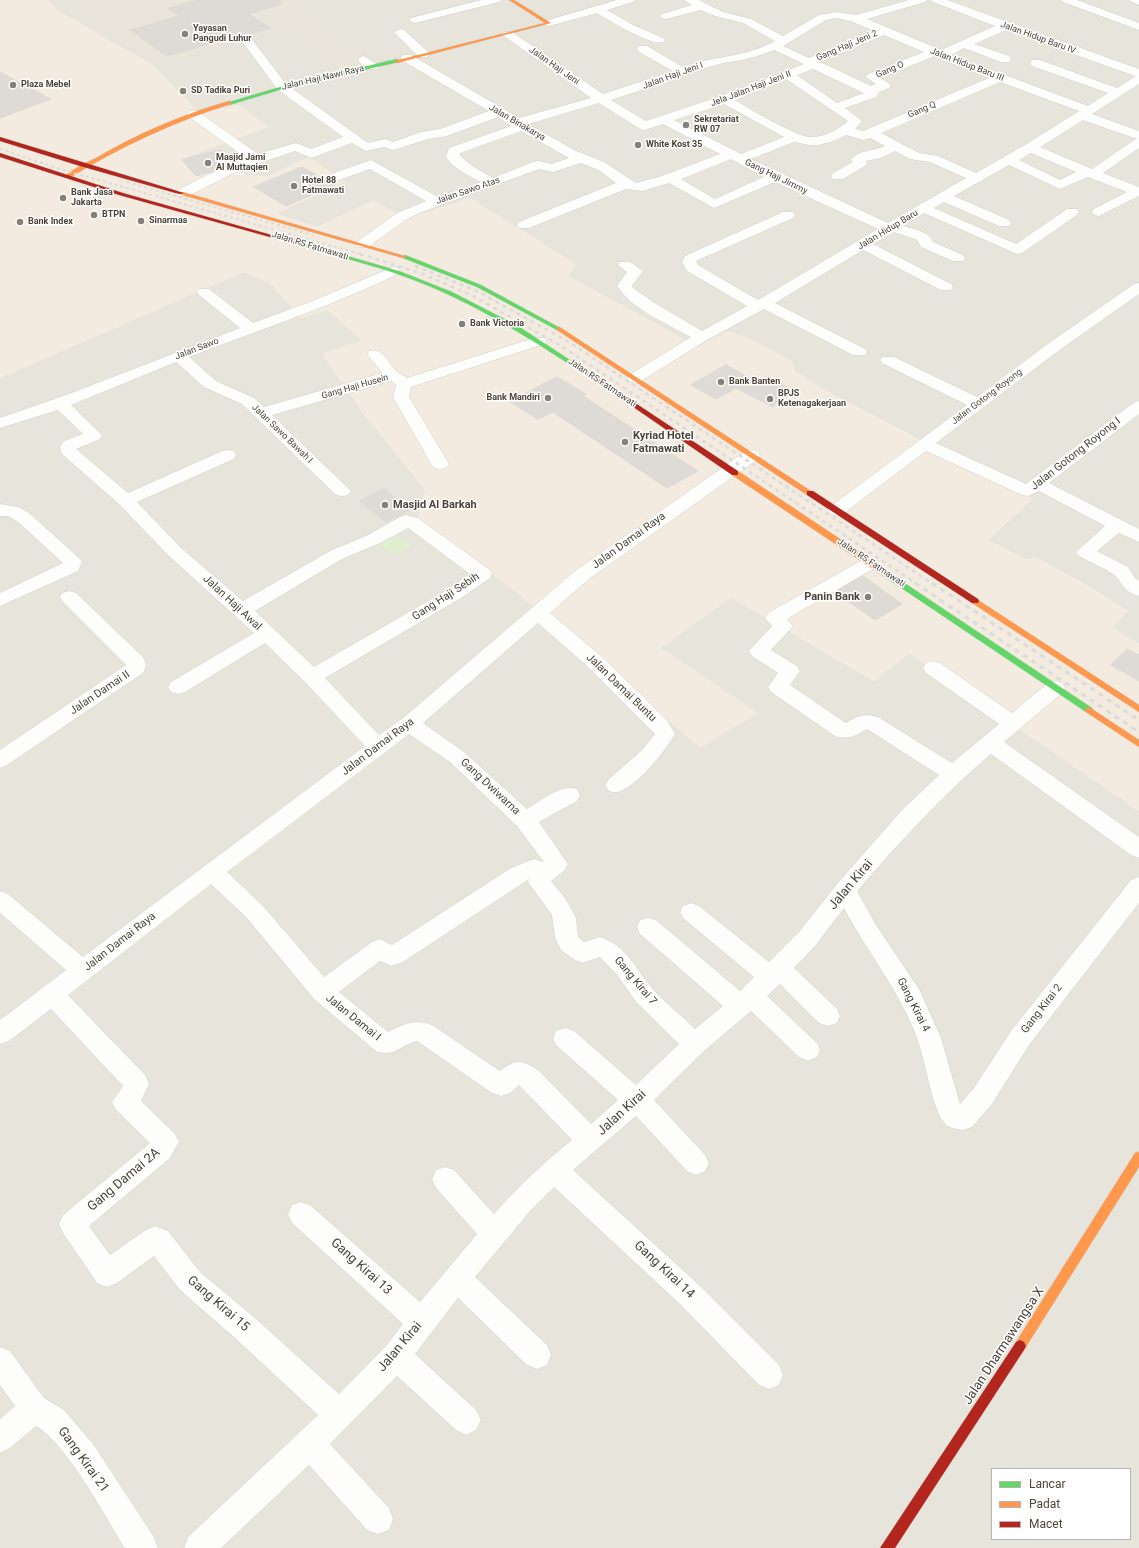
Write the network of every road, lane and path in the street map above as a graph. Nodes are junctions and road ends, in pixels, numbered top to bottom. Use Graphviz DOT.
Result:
graph roads {
  1 [pos="495,0"];
  2 [pos="511,0"];
  3 [pos="629,0"];
  4 [pos="690,0"];
  5 [pos="889,0"];
  6 [pos="921,0"];
  7 [pos="1067,0"];
  8 [pos="1134,0"];
  9 [pos="944,1"];
  10 [pos="1139,2"];
  11 [pos="702,6"];
  12 [pos="900,6"];
  13 [pos="598,9"];
  14 [pos="666,16"];
  15 [pos="852,18"];
  16 [pos="415,20"];
  17 [pos="549,23"];
  18 [pos="1005,26"];
  19 [pos="884,31"];
  20 [pos="400,32"];
  21 [pos="1137,32"];
  22 [pos="508,34"];
  23 [pos="246,40"];
  24 [pos="659,40"];
  25 [pos="778,43"];
  26 [pos="966,45"];
  27 [pos="643,49"];
  28 [pos="937,53"];
  29 [pos="423,54"];
  30 [pos="407,58"];
  31 [pos="1005,59"];
  32 [pos="812,63"];
  33 [pos="1036,63"];
  34 [pos="681,71"];
  35 [pos="1139,74"];
  36 [pos="788,75"];
  37 [pos="999,78"];
  38 [pos="1139,79"];
  39 [pos="282,86"];
  40 [pos="871,90"];
  41 [pos="1117,92"];
  42 [pos="600,98"];
  43 [pos="725,99"];
  44 [pos="837,107"];
  45 [pos="499,112"];
  46 [pos="1085,112"];
  47 [pos="193,114"];
  48 [pos="664,120"];
  49 [pos="519,124"];
  50 [pos="846,130"];
  51 [pos="871,133"];
  52 [pos="1139,135"];
  53 [pos="794,137"];
  54 [pos="352,138"];
  55 [pos="0,139"];
  56 [pos="1139,142"];
  57 [pos="895,146"];
  58 [pos="1030,148"];
  59 [pos="0,155"];
  60 [pos="735,157"];
  61 [pos="256,159"];
  62 [pos="579,159"];
  63 [pos="1009,160"];
  64 [pos="84,166"];
  65 [pos="1090,173"];
  66 [pos="339,176"];
  67 [pos="838,176"];
  68 [pos="67,177"];
  69 [pos="775,177"];
  70 [pos="670,178"];
  71 [pos="977,178"];
  72 [pos="492,183"];
  73 [pos="628,183"];
  74 [pos="182,193"];
  75 [pos="944,197"];
  76 [pos="437,202"];
  77 [pos="923,208"];
  78 [pos="1072,212"];
  79 [pos="1099,212"];
  80 [pos="788,215"];
  81 [pos="1004,223"];
  82 [pos="524,225"];
  83 [pos="891,228"];
  84 [pos="363,244"];
  85 [pos="863,245"];
  86 [pos="958,258"];
  87 [pos="625,266"];
  88 [pos="392,271"];
  89 [pos="946,287"];
  90 [pos="1139,287"];
  91 [pos="204,292"];
  92 [pos="764,303"];
  93 [pos="250,328"];
  94 [pos="702,337"];
  95 [pos="539,341"];
  96 [pos="862,350"];
  97 [pos="375,354"];
  98 [pos="178,356"];
  99 [pos="888,360"];
  100 [pos="635,378"];
  101 [pos="399,380"];
  102 [pos="60,403"];
  103 [pos="978,404"];
  104 [pos="1139,406"];
  105 [pos="0,408"];
  106 [pos="260,413"];
  107 [pos="6,421"];
  108 [pos="924,444"];
  109 [pos="752,454"];
  110 [pos="228,455"];
  111 [pos="440,464"];
  112 [pos="731,469"];
  113 [pos="1038,484"];
  114 [pos="342,491"];
  115 [pos="126,501"];
  116 [pos="0,510"];
  117 [pos="837,510"];
  118 [pos="1117,525"];
  119 [pos="1139,536"];
  120 [pos="870,563"];
  121 [pos="1139,590"];
  122 [pos="69,597"];
  123 [pos="0,600"];
  124 [pos="242,610"];
  125 [pos="538,613"];
  126 [pos="266,634"];
  127 [pos="933,668"];
  128 [pos="312,677"];
  129 [pos="178,687"];
  130 [pos="1055,688"];
  131 [pos="1139,709"];
  132 [pos="409,724"];
  133 [pos="1014,724"];
  134 [pos="991,743"];
  135 [pos="1139,744"];
  136 [pos="378,747"];
  137 [pos="0,760"];
  138 [pos="953,774"];
  139 [pos="616,785"];
  140 [pos="569,795"];
  141 [pos="525,820"];
  142 [pos="1139,849"];
  143 [pos="550,870"];
  144 [pos="212,871"];
  145 [pos="1139,886"];
  146 [pos="845,890"];
  147 [pos="0,900"];
  148 [pos="691,912"];
  149 [pos="648,927"];
  150 [pos="83,970"];
  151 [pos="775,972"];
  152 [pos="322,992"];
  153 [pos="52,994"];
  154 [pos="746,1001"];
  155 [pos="828,1016"];
  156 [pos="0,1034"];
  157 [pos="565,1038"];
  158 [pos="695,1044"];
  159 [pos="808,1050"];
  160 [pos="635,1102"];
  161 [pos="948,1109"];
  162 [pos="590,1141"];
  163 [pos="1139,1157"];
  164 [pos="696,1163"];
  165 [pos="554,1170"];
  166 [pos="445,1179"];
  167 [pos="301,1214"];
  168 [pos="72,1224"];
  169 [pos="494,1234"];
  170 [pos="456,1278"];
  171 [pos="422,1320"];
  172 [pos="537,1354"];
  173 [pos="396,1356"];
  174 [pos="0,1361"];
  175 [pos="769,1375"];
  176 [pos="34,1408"];
  177 [pos="338,1414"];
  178 [pos="466,1420"];
  179 [pos="0,1438"];
  180 [pos="310,1444"];
  181 [pos="378,1519"];
  182 [pos="143,1548"];
  183 [pos="199,1548"];
  184 [pos="887,1548"];
  1 -- 16 [label="street"];
  2 -- 17 [label="main road"];
  3 -- 13 [label="street"];
  4 -- 11 [label="street"];
  5 -- 12 [label="street"];
  6 -- 12 [label="street"];
  7 -- 21 [label="street"];
  8 -- 10 [label="street"];
  9 -- 18 [label="street, Jalan Hidup Baru IV"];
  11 -- 14 [label="street"];
  11 -- 25 [label="street"];
  12 -- 15 [label="street"];
  13 -- 17 [label="street"];
  13 -- 24 [label="street"];
  15 -- 19 [label="street, Jalan Hidup Baru III"];
  15 -- 25 [label="street, Jalan Haji Jeni I"];
  17 -- 22 [label="main road, Jalan Haji Nawi Raya"];
  18 -- 26 [label="street"];
  18 -- 35 [label="street, Jalan Hidup Baru IV"];
  19 -- 28 [label="street, Jalan Hidup Baru III"];
  19 -- 32 [label="street, Gang Haji Jeni 2"];
  20 -- 29 [label="street"];
  22 -- 29 [label="main road, Jalan Haji Nawi Raya"];
  22 -- 42 [label="street, Jalan Haji Jeni"];
  23 -- 39 [label="street"];
  25 -- 32 [label="street"];
  25 -- 34 [label="street, Jalan Haji Jeni I"];
  26 -- 28 [label="street"];
  26 -- 31 [label="street"];
  27 -- 34 [label="street"];
  28 -- 37 [label="street, Jalan Hidup Baru III"];
  28 -- 40 [label="street, Gang O"];
  29 -- 30 [label="main road, Jalan Haji Nawi Raya"];
  30 -- 39 [label="main road, Jalan Haji Nawi Raya"];
  30 -- 45 [label="street, Jalan Binakarya"];
  32 -- 36 [label="street, Jela Jalan Haji Jeni II"];
  32 -- 40 [label="street"];
  33 -- 41 [label="street"];
  34 -- 42 [label="street, Jalan Haji Jeni I"];
  36 -- 43 [label="street, Jela Jalan Haji Jeni II"];
  36 -- 44 [label="street"];
  37 -- 46 [label="street, Jalan Hidup Baru III"];
  37 -- 51 [label="street, Gang Q"];
  38 -- 41 [label="street, Jalan Hidup Baru"];
  39 -- 47 [label="main road, Jalan Haji Nawi Raya"];
  39 -- 54 [label="street"];
  40 -- 44 [label="street"];
  41 -- 46 [label="street, Jalan Hidup Baru"];
  42 -- 48 [label="street, Jela Jalan Haji Jeni II"];
  42 -- 49 [label="street, Jalan Haji Jeni I"];
  43 -- 48 [label="street, Jela Jalan Haji Jeni II"];
  43 -- 53 [label="street"];
  44 -- 50 [label="street"];
  45 -- 49 [label="street, Jalan Binakarya"];
  45 -- 54 [label="street"];
  46 -- 52 [label="street, Jalan Hidup Baru III"];
  46 -- 58 [label="street, Jalan Hidup Baru"];
  47 -- 61 [label="street"];
  47 -- 64 [label="main road, Jalan Haji Nawi Raya"];
  48 -- 60 [label="street, Gang Haji Jimmy"];
  49 -- 62 [label="street, Jalan Binakarya"];
  49 -- 72 [label="street, Jalan Haji Jeni I"];
  50 -- 51 [label="street, Gang Q"];
  50 -- 53 [label="street"];
  51 -- 57 [label="street"];
  53 -- 60 [label="street"];
  54 -- 61 [label="street"];
  55 -- 64 [label="main road, Jalan RS Fatmawati"];
  56 -- 65 [label="street"];
  57 -- 67 [label="street"];
  57 -- 71 [label="street"];
  58 -- 63 [label="street, Jalan Hidup Baru"];
  58 -- 65 [label="street"];
  59 -- 68 [label="main road, Jalan RS Fatmawati"];
  60 -- 69 [label="street, Gang Haji Jimmy"];
  60 -- 70 [label="street"];
  61 -- 74 [label="street"];
  62 -- 72 [label="street, Jalan Sawo Atas"];
  62 -- 73 [label="street, Jalan Binakarya"];
  63 -- 65 [label="street"];
  63 -- 71 [label="street, Jalan Hidup Baru"];
  64 -- 68 [label="main road, Jalan Haji Nawi Raya"];
  64 -- 74 [label="main road, Jalan RS Fatmawati"];
  65 -- 79 [label="street"];
  66 -- 76 [label="street"];
  68 -- 88 [label="main road, Jalan RS Fatmawati"];
  69 -- 70 [label="street"];
  69 -- 83 [label="street, Gang Haji Jimmy"];
  70 -- 73 [label="street"];
  71 -- 75 [label="street, Jalan Hidup Baru"];
  72 -- 76 [label="street, Jalan Sawo Atas"];
  73 -- 82 [label="street"];
  74 -- 84 [label="main road, Jalan RS Fatmawati"];
  75 -- 77 [label="street, Jalan Hidup Baru"];
  75 -- 81 [label="street"];
  76 -- 84 [label="street, Jalan Sawo Atas"];
  77 -- 78 [label="street"];
  77 -- 83 [label="street, Jalan Hidup Baru"];
  80 -- 92 [label="street"];
  83 -- 85 [label="street, Jalan Hidup Baru"];
  83 -- 86 [label="street, Gang Haji Jimmy"];
  84 -- 100 [label="main road, Jalan RS Fatmawati"];
  85 -- 89 [label="street"];
  85 -- 92 [label="street, Jalan Hidup Baru"];
  87 -- 94 [label="street"];
  88 -- 93 [label="street, Jalan Sawo"];
  88 -- 95 [label="main road, Jalan RS Fatmawati"];
  90 -- 103 [label="street, Jalan Gotong Royong"];
  91 -- 93 [label="street"];
  92 -- 94 [label="street, Jalan Hidup Baru"];
  92 -- 96 [label="street"];
  93 -- 98 [label="street, Jalan Sawo"];
  94 -- 100 [label="street, Jalan Hidup Baru"];
  95 -- 101 [label="street, Gang Haji Husein"];
  95 -- 112 [label="main road, Jalan RS Fatmawati"];
  97 -- 101 [label="street"];
  98 -- 102 [label="street, Jalan Sawo"];
  98 -- 106 [label="street, Jalan Sawo Bawah I"];
  99 -- 103 [label="street"];
  100 -- 109 [label="main road, Jalan RS Fatmawati"];
  101 -- 106 [label="street, Gang Haji Husein"];
  101 -- 111 [label="street"];
  102 -- 107 [label="street, Jalan Sawo"];
  102 -- 115 [label="street, Jalan Haji Awal"];
  103 -- 108 [label="street, Jalan Gotong Royong"];
  104 -- 113 [label="street, Jalan Gotong Royong I"];
  105 -- 107 [label="street"];
  106 -- 114 [label="street, Jalan Sawo Bawah I"];
  108 -- 113 [label="street, Jalan Gotong Royong I"];
  108 -- 117 [label="street, Jalan Gotong Royong"];
  109 -- 112 [label="street, Jalan Damai Raya"];
  109 -- 117 [label="main road, Jalan RS Fatmawati"];
  110 -- 115 [label="street"];
  112 -- 120 [label="main road, Jalan RS Fatmawati"];
  112 -- 125 [label="street, Jalan Damai Raya"];
  113 -- 118 [label="street"];
  115 -- 124 [label="street, Jalan Haji Awal"];
  116 -- 123 [label="street"];
  117 -- 131 [label="main road, Jalan RS Fatmawati"];
  118 -- 119 [label="street"];
  118 -- 121 [label="street"];
  120 -- 130 [label="main road, Jalan RS Fatmawati"];
  120 -- 138 [label="street"];
  122 -- 137 [label="street, Jalan Damai II"];
  124 -- 126 [label="street, Jalan Haji Awal"];
  124 -- 128 [label="street, Gang Haji Sebih"];
  125 -- 132 [label="street, Jalan Damai Raya"];
  125 -- 139 [label="street, Jalan Damai Buntu"];
  126 -- 128 [label="street, Jalan Haji Awal"];
  126 -- 129 [label="street"];
  127 -- 133 [label="street"];
  128 -- 136 [label="street, Jalan Haji Awal"];
  130 -- 133 [label="street, Jalan Kirai"];
  130 -- 135 [label="main road, Jalan RS Fatmawati"];
  132 -- 136 [label="street, Jalan Damai Raya"];
  132 -- 141 [label="street, Gang Dwiwarna"];
  133 -- 134 [label="street, Jalan Kirai"];
  134 -- 138 [label="street, Jalan Kirai"];
  134 -- 142 [label="street"];
  136 -- 144 [label="street, Jalan Damai Raya"];
  138 -- 146 [label="street, Jalan Kirai"];
  140 -- 141 [label="street"];
  141 -- 143 [label="street, Gang Dwiwarna"];
  143 -- 152 [label="street"];
  143 -- 158 [label="street, Gang Kirai 7"];
  144 -- 150 [label="street, Jalan Damai Raya"];
  144 -- 152 [label="street, Jalan Damai I"];
  145 -- 161 [label="street, Gang Kirai 2"];
  146 -- 151 [label="street, Jalan Kirai"];
  146 -- 161 [label="street, Gang Kirai 4"];
  147 -- 150 [label="street"];
  148 -- 151 [label="street"];
  149 -- 154 [label="street"];
  150 -- 153 [label="street, Jalan Damai Raya"];
  151 -- 154 [label="street, Jalan Kirai"];
  151 -- 155 [label="street"];
  152 -- 162 [label="street, Jalan Damai I"];
  153 -- 156 [label="street, Jalan Damai Raya"];
  153 -- 168 [label="street, Gang Damai 2A"];
  154 -- 158 [label="street, Jalan Kirai"];
  154 -- 159 [label="street"];
  157 -- 160 [label="street"];
  158 -- 160 [label="street, Jalan Kirai"];
  160 -- 162 [label="street, Jalan Kirai"];
  160 -- 164 [label="street"];
  162 -- 165 [label="street, Jalan Kirai"];
  163 -- 184 [label="main road, Jalan Dharmawangsa X"];
  165 -- 169 [label="street, Jalan Kirai"];
  165 -- 175 [label="street, Gang Kirai 14"];
  166 -- 169 [label="street"];
  167 -- 171 [label="street, Gang Kirai 13"];
  168 -- 177 [label="street, Gang Kirai 15"];
  169 -- 170 [label="street, Jalan Kirai"];
  170 -- 171 [label="street, Jalan Kirai"];
  170 -- 172 [label="street"];
  171 -- 173 [label="street, Jalan Kirai"];
  173 -- 177 [label="street, Jalan Kirai"];
  173 -- 178 [label="street"];
  174 -- 176 [label="street, Gang Kirai 21"];
  176 -- 179 [label="street"];
  176 -- 182 [label="street, Gang Kirai 21"];
  177 -- 180 [label="street, Jalan Kirai"];
  180 -- 181 [label="street"];
  180 -- 183 [label="street, Jalan Kirai"];
}
